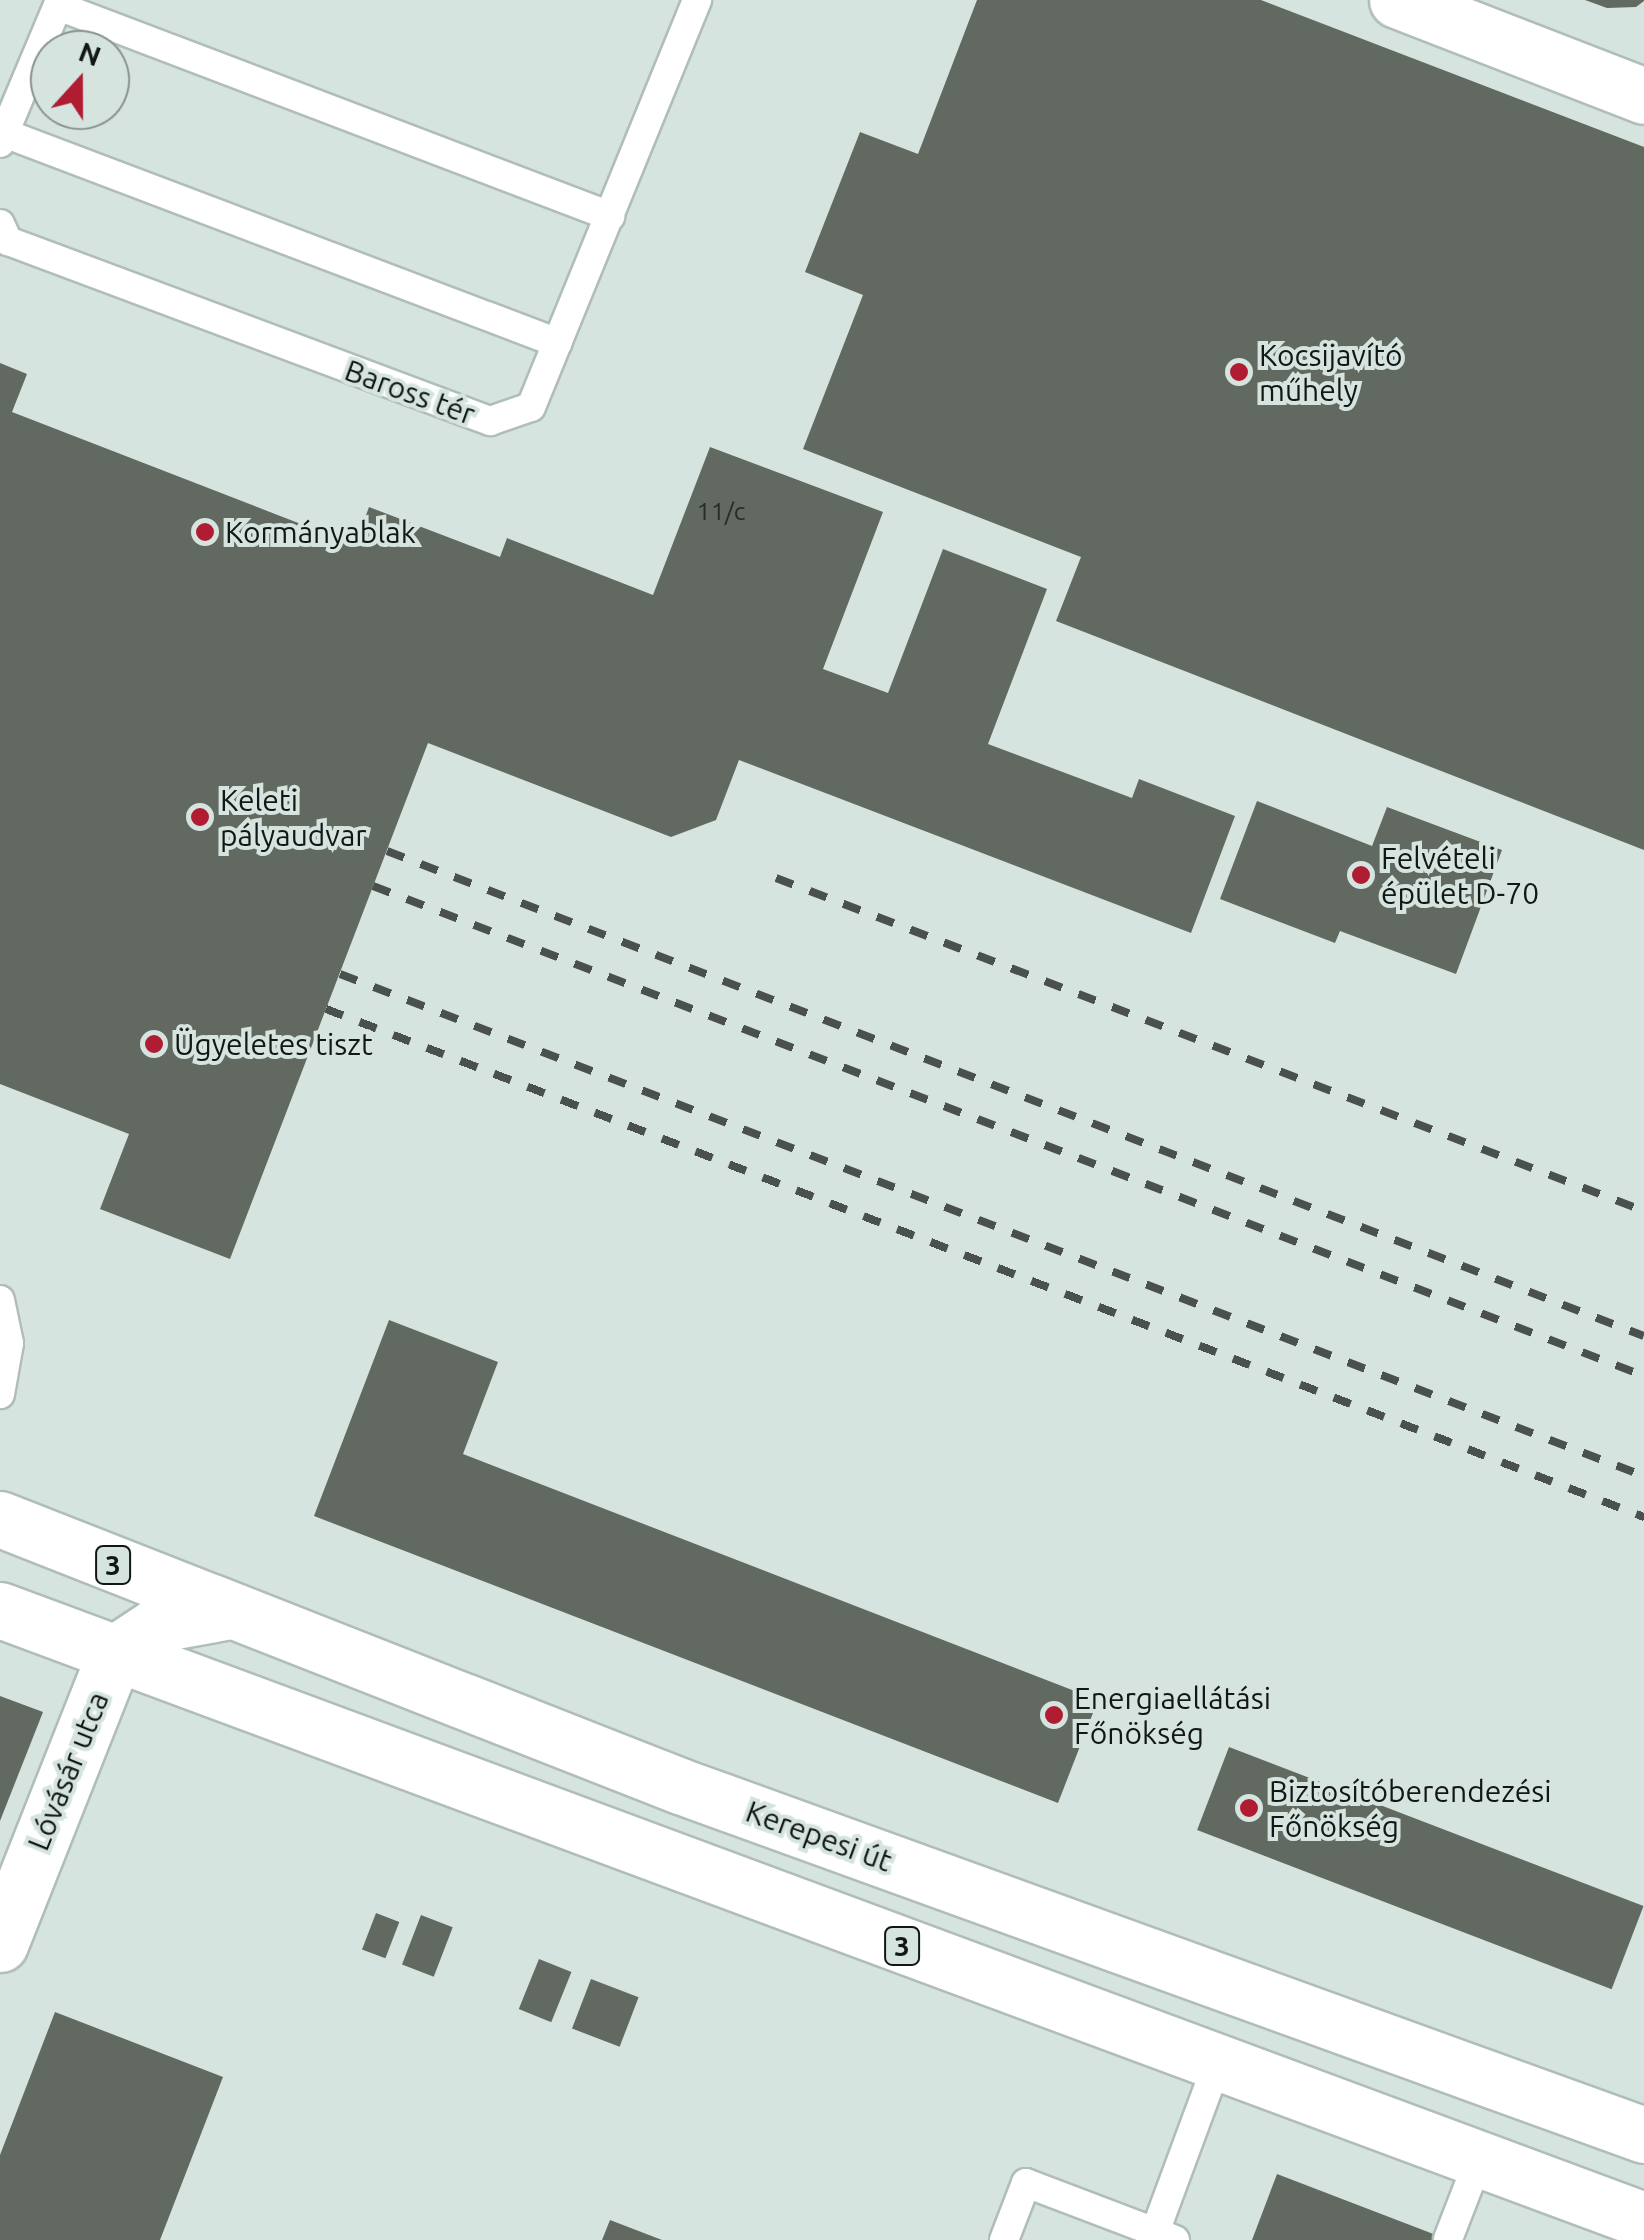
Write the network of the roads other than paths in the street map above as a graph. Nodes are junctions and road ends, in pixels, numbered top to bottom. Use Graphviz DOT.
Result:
graph roads {
  1 [pos="697,0"];
  2 [pos="1397,0"];
  3 [pos="59,3"];
  4 [pos="1644,96"];
  5 [pos="2,138"];
  6 [pos="610,216"];
  7 [pos="0,224"];
  8 [pos="558,343"];
  9 [pos="0,1300"];
  10 [pos="2,1379"];
  11 [pos="0,1520"];
  12 [pos="0,1610"];
  13 [pos="226,1612"];
  14 [pos="114,1653"];
  15 [pos="0,1944"];
  16 [pos="1218,2062"];
  17 [pos="1644,2135"];
  18 [pos="1478,2159"];
  19 [pos="1644,2220"];
  20 [pos="1165,2236"];
  21 [pos="1004,2240"];
  22 [pos="1448,2240"];
  1 -- 6 [label="lane, Baross tér"];
  2 -- 4 [label="main road"];
  3 -- 5 [label="lane"];
  3 -- 6 [label="lane"];
  5 -- 8 [label="lane"];
  6 -- 8 [label="lane, Baross tér"];
  7 -- 8 [label="lane, Baross tér"];
  9 -- 10 [label="lane"];
  11 -- 13 [label="main road, Kerepesi út / 3"];
  12 -- 14 [label="main road, 3"];
  13 -- 14 [label="main road"];
  13 -- 17 [label="main road, Kerepesi út / 3"];
  14 -- 15 [label="main road, Lóvásár utca"];
  14 -- 16 [label="main road, 3"];
  16 -- 18 [label="main road, 3"];
  16 -- 20 [label="lane"];
  18 -- 19 [label="main road, 3"];
  18 -- 22 [label="lane"];
  20 -- 21 [label="lane"];
}
